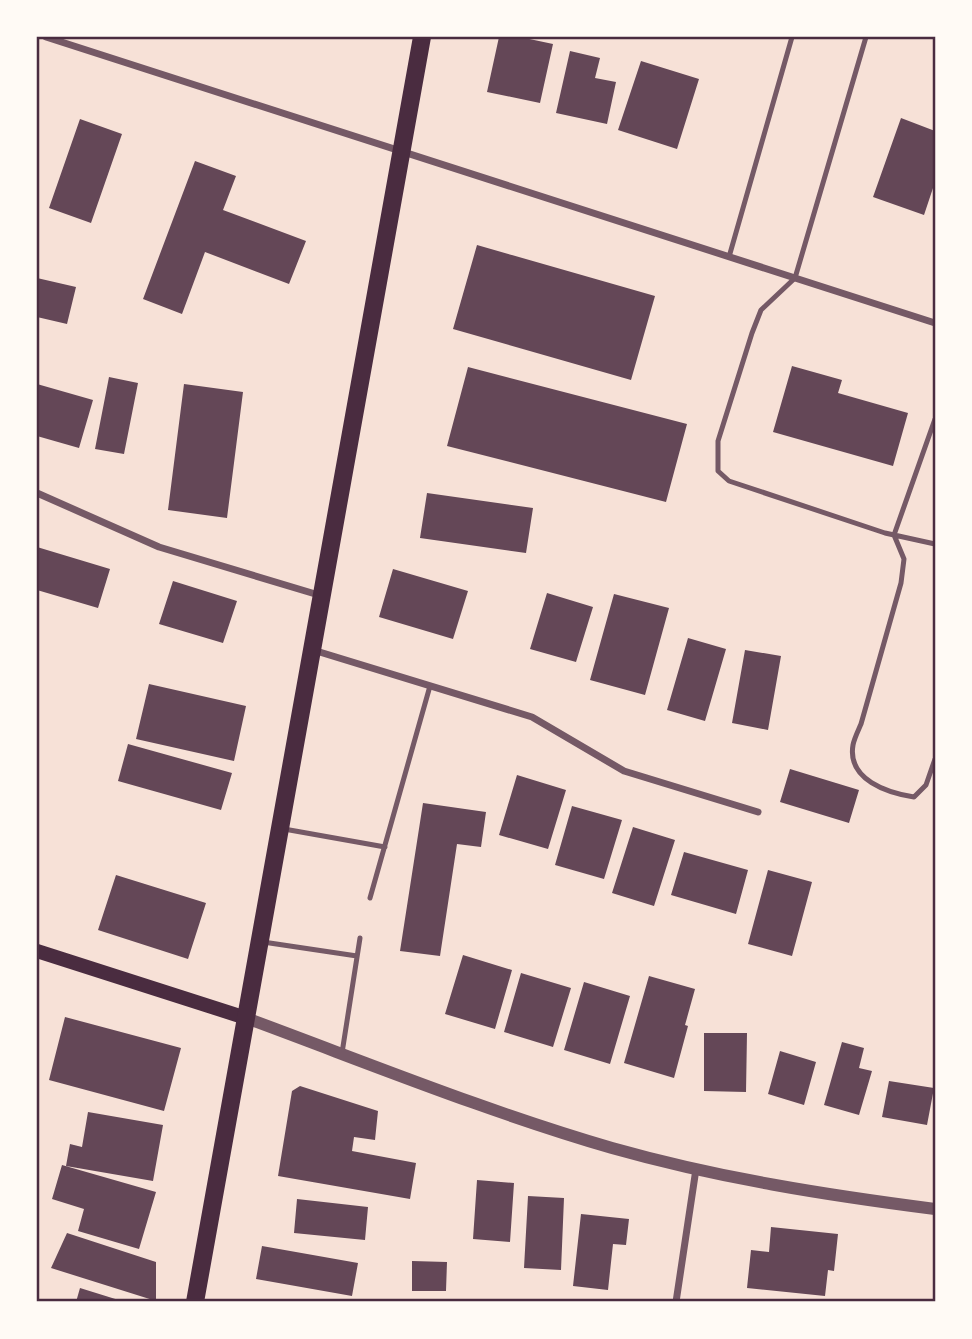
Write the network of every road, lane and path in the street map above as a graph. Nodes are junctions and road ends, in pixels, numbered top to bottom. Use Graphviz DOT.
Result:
graph roads {
  1 [pos="46,37"];
  2 [pos="422,37"];
  3 [pos="792,37"];
  4 [pos="866,37"];
  5 [pos="402,152"];
  6 [pos="729,257"];
  7 [pos="794,278"];
  8 [pos="935,323"];
  9 [pos="935,419"];
  10 [pos="37,493"];
  11 [pos="894,535"];
  12 [pos="935,544"];
  13 [pos="322,596"];
  14 [pos="313,650"];
  15 [pos="430,686"];
  16 [pos="935,759"];
  17 [pos="758,812"];
  18 [pos="281,828"];
  19 [pos="384,847"];
  20 [pos="370,898"];
  21 [pos="360,939"];
  22 [pos="260,941"];
  23 [pos="37,951"];
  24 [pos="357,956"];
  25 [pos="246,1018"];
  26 [pos="342,1053"];
  27 [pos="696,1169"];
  28 [pos="935,1209"];
  29 [pos="195,1302"];
  30 [pos="676,1302"];
  1 -- 5 [label="street"];
  2 -- 5 [label="main road"];
  3 -- 6 [label="lane"];
  4 -- 7 [label="lane"];
  5 -- 6 [label="street"];
  5 -- 13 [label="main road"];
  6 -- 7 [label="street"];
  7 -- 8 [label="street"];
  7 -- 11 [label="lane"];
  9 -- 11 [label="lane"];
  10 -- 13 [label="street"];
  11 -- 12 [label="lane"];
  11 -- 16 [label="lane"];
  13 -- 14 [label="main road"];
  14 -- 15 [label="street"];
  14 -- 18 [label="main road"];
  15 -- 17 [label="street"];
  15 -- 19 [label="lane"];
  18 -- 19 [label="lane"];
  18 -- 22 [label="main road"];
  19 -- 20 [label="lane"];
  21 -- 24 [label="lane"];
  22 -- 24 [label="lane"];
  22 -- 25 [label="main road"];
  23 -- 25 [label="main road"];
  24 -- 26 [label="lane"];
  25 -- 26 [label="street"];
  25 -- 29 [label="main road"];
  26 -- 27 [label="street"];
  27 -- 28 [label="street"];
  27 -- 30 [label="street"];
}
